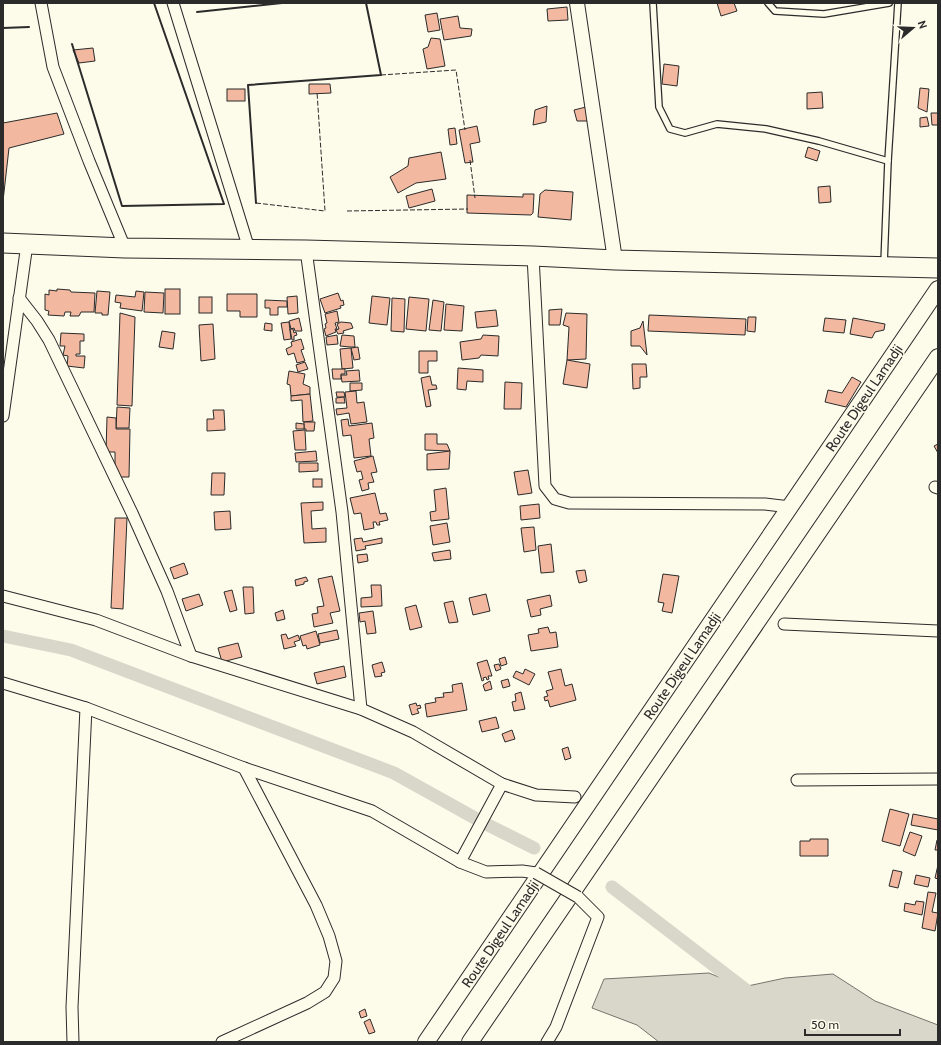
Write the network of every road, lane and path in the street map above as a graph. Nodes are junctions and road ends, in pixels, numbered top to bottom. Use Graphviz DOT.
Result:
graph roads {
  1 [pos="41,3"];
  2 [pos="173,3"];
  3 [pos="577,3"];
  4 [pos="653,3"];
  5 [pos="768,3"];
  6 [pos="889,3"];
  7 [pos="898,3"];
  8 [pos="888,161"];
  9 [pos="3,243"];
  10 [pos="27,244"];
  11 [pos="125,248"];
  12 [pos="249,249"];
  13 [pos="306,250"];
  14 [pos="533,256"];
  15 [pos="615,260"];
  16 [pos="884,266"];
  17 [pos="938,268"];
  18 [pos="938,289"];
  19 [pos="19,298"];
  20 [pos="938,357"];
  21 [pos="3,416"];
  22 [pos="790,507"];
  23 [pos="3,596"];
  24 [pos="784,624"];
  25 [pos="938,631"];
  26 [pos="191,656"];
  27 [pos="3,683"];
  28 [pos="86,708"];
  29 [pos="361,709"];
  30 [pos="244,768"];
  31 [pos="938,779"];
  32 [pos="797,780"];
  33 [pos="502,784"];
  34 [pos="575,797"];
  35 [pos="460,862"];
  36 [pos="73,1042"];
  37 [pos="222,1042"];
  38 [pos="426,1042"];
  39 [pos="470,1042"];
  40 [pos="547,1042"];
  1 -- 11 [label="street"];
  2 -- 12 [label="street"];
  3 -- 15 [label="street"];
  4 -- 8 [label="lane"];
  5 -- 6 [label="lane"];
  7 -- 8 [label="lane"];
  8 -- 16 [label="lane"];
  9 -- 10 [label="highway"];
  10 -- 11 [label="highway"];
  10 -- 19 [label="street"];
  11 -- 12 [label="highway"];
  12 -- 13 [label="highway"];
  13 -- 14 [label="highway"];
  13 -- 29 [label="street"];
  14 -- 15 [label="highway"];
  14 -- 22 [label="street"];
  15 -- 16 [label="highway"];
  16 -- 17 [label="highway"];
  18 -- 22 [label="main road, Route Digeul Lamadji"];
  19 -- 21 [label="street"];
  19 -- 26 [label="street"];
  20 -- 39 [label="main road"];
  22 -- 38 [label="main road, Route Digeul Lamadji"];
  23 -- 26 [label="street"];
  24 -- 25 [label="street"];
  26 -- 29 [label="street"];
  27 -- 28 [label="street"];
  28 -- 30 [label="street"];
  28 -- 36 [label="street"];
  29 -- 33 [label="street"];
  30 -- 35 [label="street"];
  30 -- 37 [label="street"];
  31 -- 32 [label="street"];
  33 -- 34 [label="street"];
  33 -- 35 [label="street"];
  35 -- 40 [label="street, bridge"];
}
